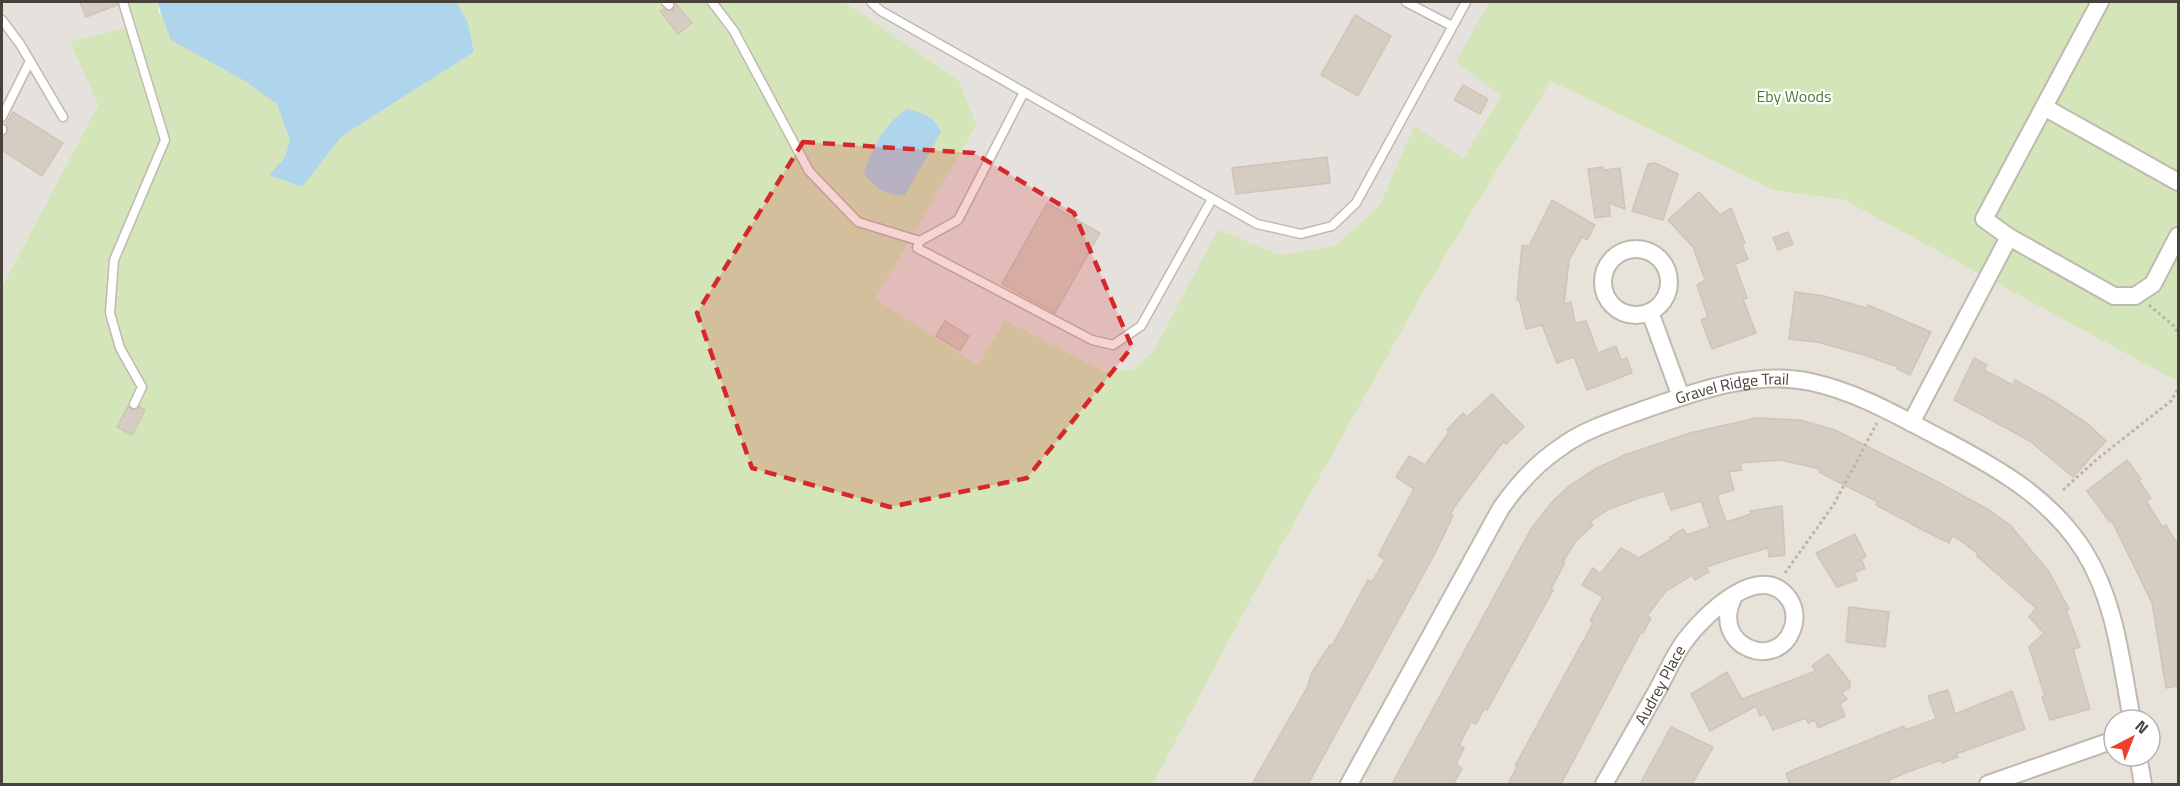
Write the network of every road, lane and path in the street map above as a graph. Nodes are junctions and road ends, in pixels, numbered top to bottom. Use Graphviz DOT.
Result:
graph roads {
  1 [pos="123,2"];
  2 [pos="712,2"];
  3 [pos="871,2"];
  4 [pos="1406,2"];
  5 [pos="1466,2"];
  6 [pos="2100,2"];
  7 [pos="2,20"];
  8 [pos="1452,26"];
  9 [pos="30,61"];
  10 [pos="1024,92"];
  11 [pos="2044,107"];
  12 [pos="2,117"];
  13 [pos="63,117"];
  14 [pos="2178,182"];
  15 [pos="1212,199"];
  16 [pos="2178,236"];
  17 [pos="2009,237"];
  18 [pos="920,241"];
  19 [pos="2135,296"];
  20 [pos="1650,312"];
  21 [pos="2178,333"];
  22 [pos="2178,389"];
  23 [pos="1681,397"];
  24 [pos="134,404"];
  25 [pos="1884,408"];
  26 [pos="1911,423"];
  27 [pos="2063,490"];
  28 [pos="1784,573"];
  29 [pos="1733,598"];
  30 [pos="2130,708"];
  31 [pos="2102,744"];
  32 [pos="2140,768"];
  33 [pos="1349,784"];
  34 [pos="1604,784"];
  35 [pos="1988,784"];
  36 [pos="2143,784"];
  1 -- 24 [label="lane"];
  2 -- 18 [label="lane"];
  3 -- 10 [label="lane"];
  4 -- 8 [label="lane"];
  5 -- 8 [label="lane"];
  6 -- 11 [label="street"];
  7 -- 9 [label="lane"];
  8 -- 15 [label="lane"];
  9 -- 12 [label="lane"];
  9 -- 13 [label="lane"];
  10 -- 15 [label="lane"];
  10 -- 18 [label="lane"];
  11 -- 14 [label="street"];
  11 -- 17 [label="street"];
  15 -- 18 [label="lane"];
  16 -- 19 [label="street"];
  17 -- 19 [label="street"];
  17 -- 26 [label="street"];
  19 -- 21 [label="path"];
  20 -- 20 [label="street"];
  20 -- 23 [label="street"];
  22 -- 27 [label="path"];
  23 -- 25 [label="street, Gravel Ridge Trail"];
  23 -- 33 [label="street, Gravel Ridge Trail"];
  25 -- 26 [label="street, Gravel Ridge Trail"];
  25 -- 28 [label="path"];
  26 -- 30 [label="street, Gravel Ridge Trail"];
  29 -- 29 [label="street, Audrey Place"];
  29 -- 34 [label="street, Audrey Place"];
  31 -- 35 [label="street"];
  32 -- 36 [label="street"];
}
